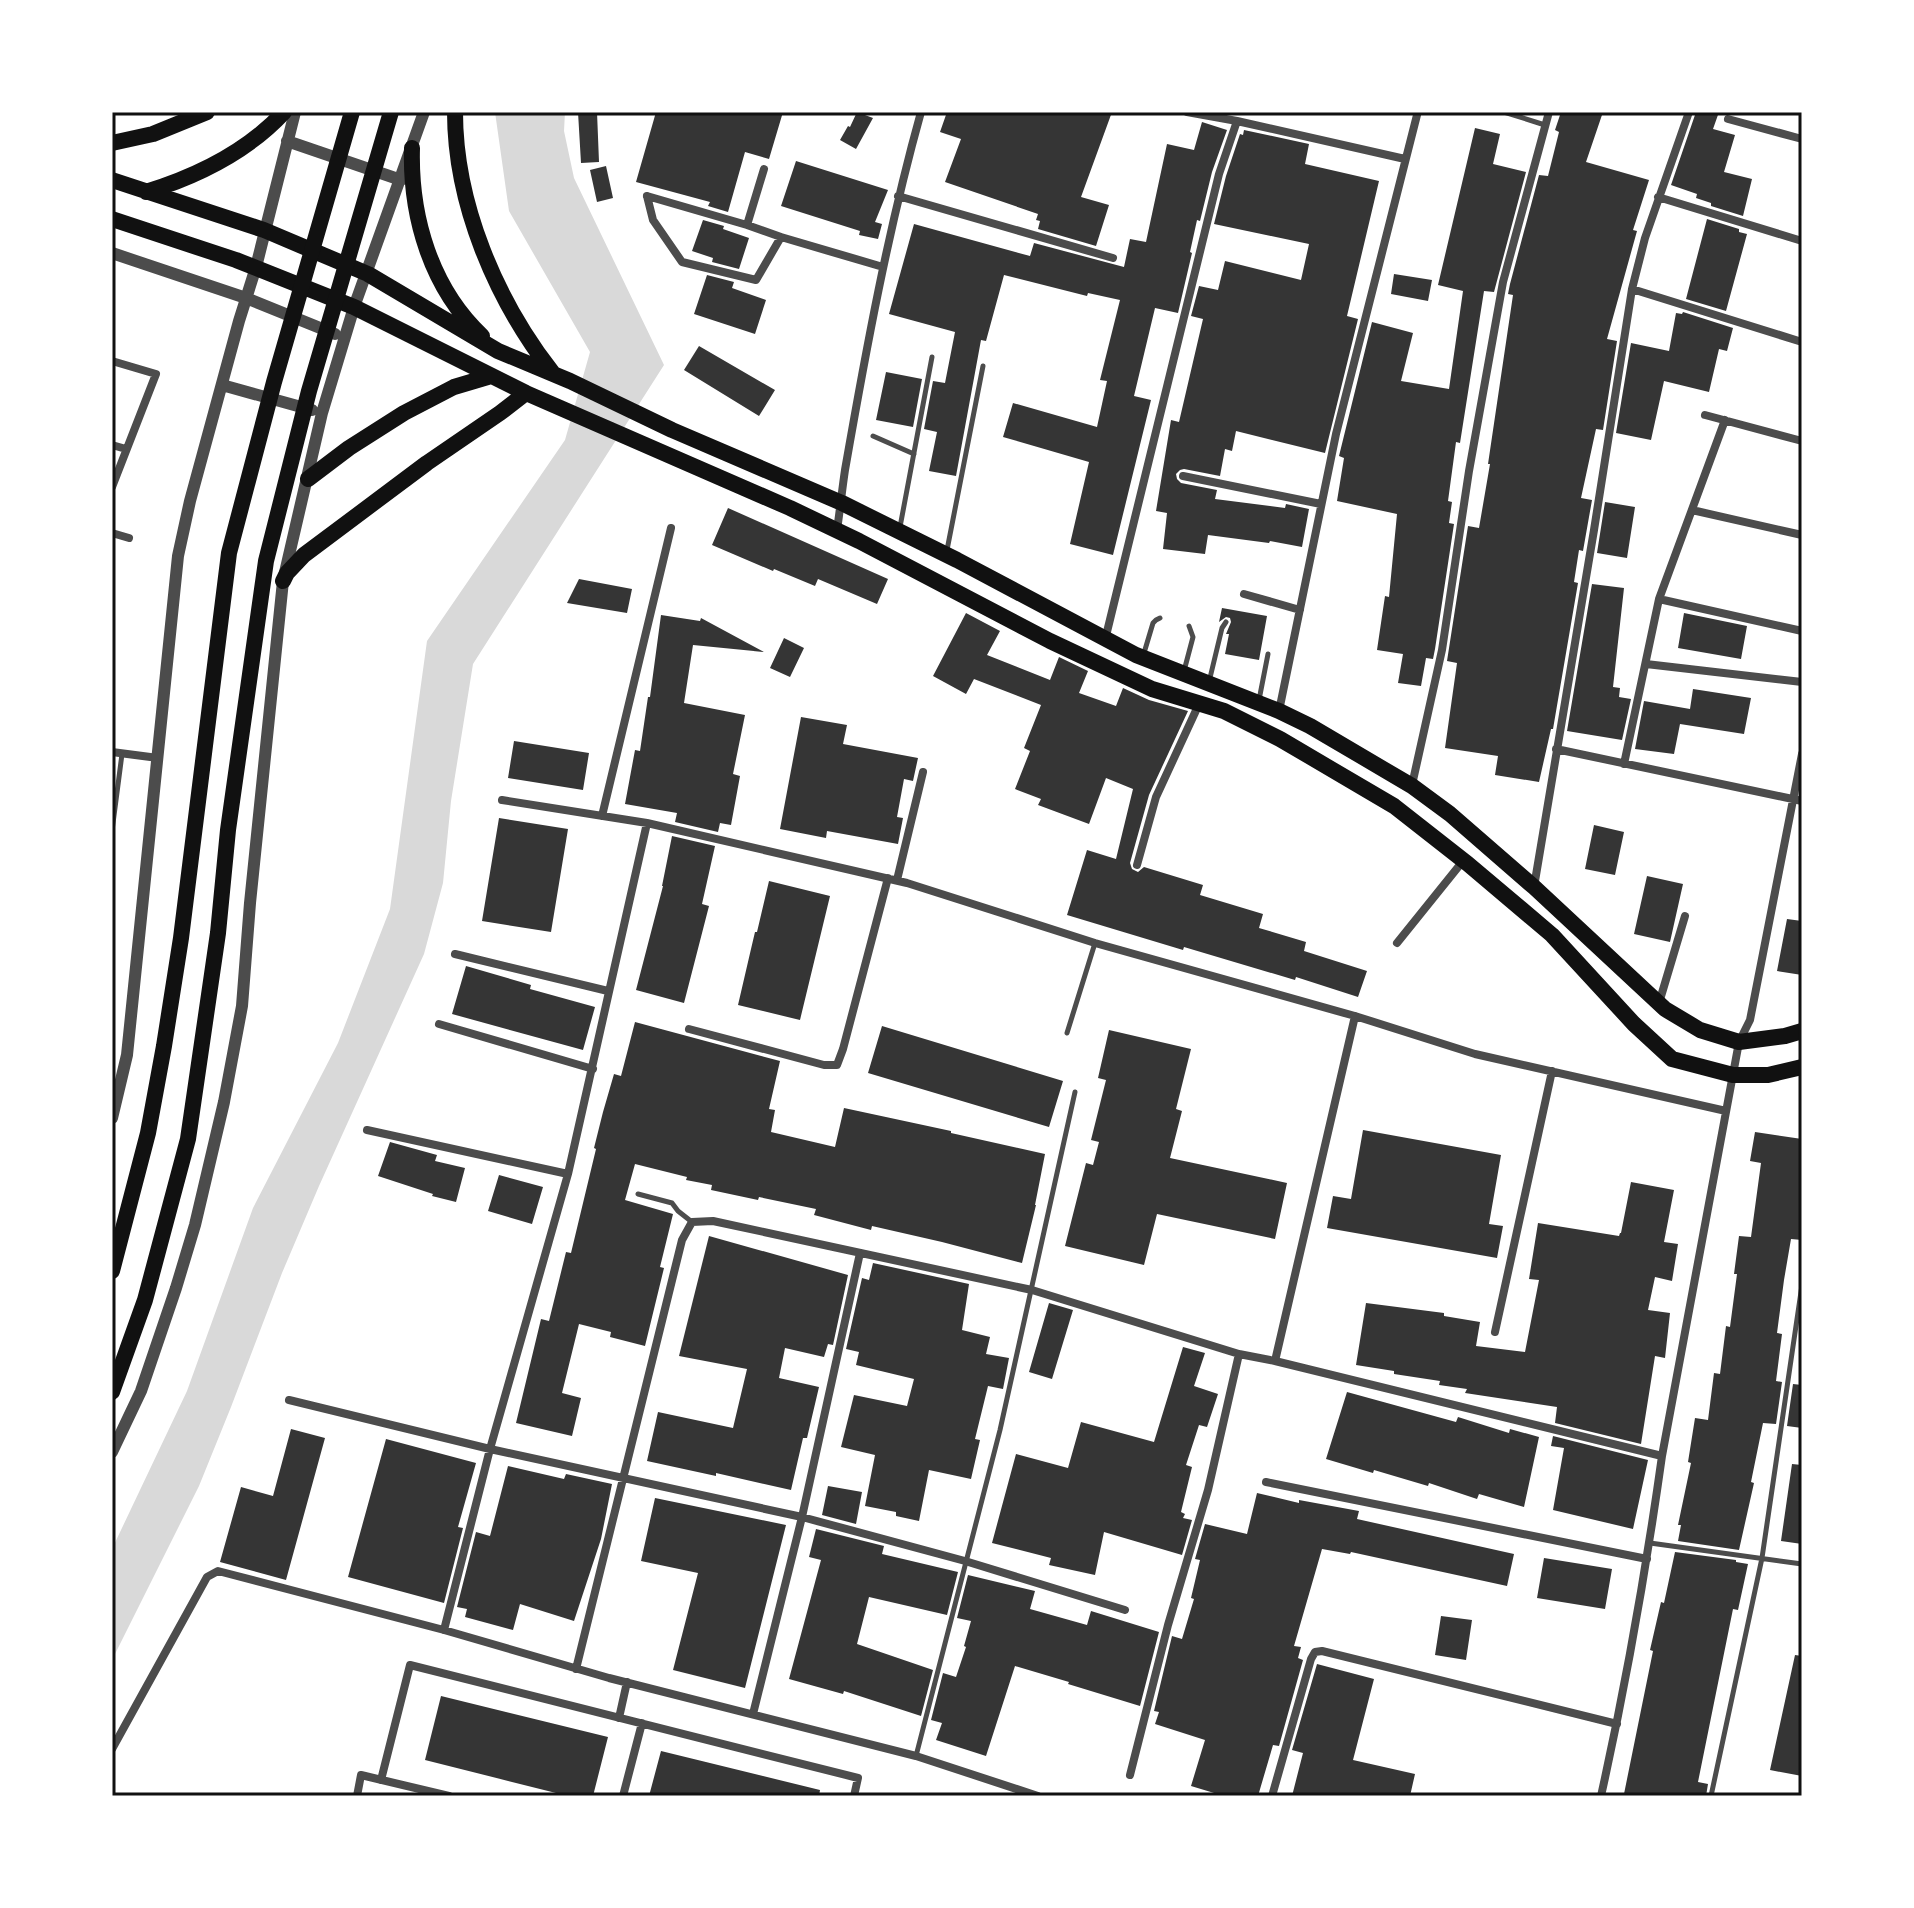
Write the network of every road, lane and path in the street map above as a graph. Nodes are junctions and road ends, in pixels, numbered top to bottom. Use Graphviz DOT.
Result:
graph roads {
  1 [pos="207,112"];
  2 [pos="284,112"];
  3 [pos="295,112"];
  4 [pos="352,112"];
  5 [pos="391,112"];
  6 [pos="424,112"];
  7 [pos="455,112"];
  8 [pos="921,112"];
  9 [pos="1187,112"];
  10 [pos="1549,112"];
  11 [pos="1689,112"];
  12 [pos="1507,113"];
  13 [pos="1417,115"];
  14 [pos="1728,119"];
  15 [pos="1237,121"];
  16 [pos="1545,125"];
  17 [pos="1802,139"];
  18 [pos="287,141"];
  19 [pos="112,143"];
  20 [pos="412,148"];
  21 [pos="1405,159"];
  22 [pos="764,169"];
  23 [pos="112,180"];
  24 [pos="401,180"];
  25 [pos="146,192"];
  26 [pos="898,196"];
  27 [pos="1658,197"];
  28 [pos="112,219"];
  29 [pos="747,225"];
  30 [pos="264,230"];
  31 [pos="781,237"];
  32 [pos="1802,241"];
  33 [pos="112,253"];
  34 [pos="1113,258"];
  35 [pos="256,267"];
  36 [pos="883,267"];
  37 [pos="368,274"];
  38 [pos="1632,289"];
  39 [pos="246,298"];
  40 [pos="354,307"];
  41 [pos="345,338"];
  42 [pos="1802,342"];
  43 [pos="498,351"];
  44 [pos="932,357"];
  45 [pos="112,361"];
  46 [pos="983,366"];
  47 [pos="491,376"];
  48 [pos="562,378"];
  49 [pos="222,385"];
  50 [pos="526,393"];
  51 [pos="322,413"];
  52 [pos="1705,415"];
  53 [pos="1725,420"];
  54 [pos="873,436"];
  55 [pos="1802,441"];
  56 [pos="112,445"];
  57 [pos="126,449"];
  58 [pos="914,454"];
  59 [pos="1183,476"];
  60 [pos="308,479"];
  61 [pos="112,487"];
  62 [pos="842,503"];
  63 [pos="1321,504"];
  64 [pos="1692,510"];
  65 [pos="671,528"];
  66 [pos="837,530"];
  67 [pos="899,532"];
  68 [pos="112,533"];
  69 [pos="1802,535"];
  70 [pos="129,538"];
  71 [pos="946,555"];
  72 [pos="283,581"];
  73 [pos="1244,594"];
  74 [pos="1659,599"];
  75 [pos="1300,610"];
  76 [pos="1160,618"];
  77 [pos="1226,622"];
  78 [pos="1189,626"];
  79 [pos="1802,631"];
  80 [pos="1105,640"];
  81 [pos="1268,654"];
  82 [pos="1142,658"];
  83 [pos="1646,664"];
  84 [pos="1184,674"];
  85 [pos="1802,682"];
  86 [pos="1209,683"];
  87 [pos="1259,703"];
  88 [pos="1200,704"];
  89 [pos="1279,711"];
  90 [pos="1556,749"];
  91 [pos="112,752"];
  92 [pos="122,753"];
  93 [pos="1802,754"];
  94 [pos="158,758"];
  95 [pos="1624,764"];
  96 [pos="923,772"];
  97 [pos="1412,786"];
  98 [pos="502,800"];
  99 [pos="1797,800"];
  100 [pos="602,816"];
  101 [pos="647,823"];
  102 [pos="112,831"];
  103 [pos="1463,860"];
  104 [pos="1137,865"];
  105 [pos="893,879"];
  106 [pos="1534,887"];
  107 [pos="1685,916"];
  108 [pos="1095,943"];
  109 [pos="1397,943"];
  110 [pos="455,954"];
  111 [pos="608,991"];
  112 [pos="1659,1004"];
  113 [pos="1355,1016"];
  114 [pos="439,1024"];
  115 [pos="689,1029"];
  116 [pos="1802,1031"];
  117 [pos="1067,1033"];
  118 [pos="1739,1042"];
  119 [pos="1802,1067"];
  120 [pos="593,1069"];
  121 [pos="1552,1071"];
  122 [pos="1733,1075"];
  123 [pos="1075,1092"];
  124 [pos="1726,1111"];
  125 [pos="112,1118"];
  126 [pos="367,1130"];
  127 [pos="568,1174"];
  128 [pos="638,1194"];
  129 [pos="692,1222"];
  130 [pos="860,1253"];
  131 [pos="112,1271"];
  132 [pos="1802,1285"];
  133 [pos="1032,1290"];
  134 [pos="1495,1332"];
  135 [pos="1239,1354"];
  136 [pos="1275,1361"];
  137 [pos="112,1392"];
  138 [pos="289,1400"];
  139 [pos="490,1449"];
  140 [pos="112,1452"];
  141 [pos="1662,1456"];
  142 [pos="624,1478"];
  143 [pos="1266,1482"];
  144 [pos="802,1517"];
  145 [pos="1650,1543"];
  146 [pos="1762,1558"];
  147 [pos="1647,1559"];
  148 [pos="965,1561"];
  149 [pos="1802,1564"];
  150 [pos="1125,1610"];
  151 [pos="444,1630"];
  152 [pos="576,1669"];
  153 [pos="627,1682"];
  154 [pos="753,1714"];
  155 [pos="619,1718"];
  156 [pos="642,1723"];
  157 [pos="1617,1724"];
  158 [pos="112,1749"];
  159 [pos="916,1756"];
  160 [pos="1130,1775"];
  161 [pos="381,1780"];
  162 [pos="357,1796"];
  163 [pos="449,1796"];
  164 [pos="623,1796"];
  165 [pos="854,1796"];
  166 [pos="1038,1796"];
  167 [pos="1272,1796"];
  168 [pos="1601,1796"];
  169 [pos="1711,1796"];
  1 -- 19 [label="main road"];
  2 -- 25 [label="main road"];
  3 -- 18 [label="street"];
  4 -- 131 [label="main road"];
  5 -- 137 [label="main road"];
  6 -- 20 [label="street"];
  7 -- 48 [label="main road"];
  8 -- 26 [label="street"];
  9 -- 15 [label="street"];
  10 -- 16 [label="street"];
  11 -- 27 [label="street"];
  12 -- 16 [label="lane"];
  13 -- 21 [label="street"];
  14 -- 17 [label="street"];
  15 -- 21 [label="street"];
  15 -- 80 [label="street"];
  16 -- 97 [label="street"];
  18 -- 24 [label="street"];
  18 -- 30 [label="street"];
  20 -- 24 [label="street"];
  20 -- 43 [label="main road"];
  21 -- 63 [label="street"];
  22 -- 29 [label="street"];
  23 -- 25 [label="main road"];
  24 -- 37 [label="street"];
  25 -- 30 [label="main road"];
  26 -- 34 [label="street"];
  26 -- 36 [label="street"];
  27 -- 32 [label="street"];
  27 -- 38 [label="street"];
  28 -- 35 [label="main road"];
  29 -- 31 [label="street"];
  29 -- 31 [label="street"];
  30 -- 35 [label="street"];
  30 -- 37 [label="main road"];
  31 -- 36 [label="street"];
  33 -- 39 [label="street"];
  35 -- 39 [label="street"];
  35 -- 40 [label="main road"];
  36 -- 62 [label="street"];
  37 -- 40 [label="street"];
  37 -- 43 [label="main road"];
  38 -- 42 [label="street"];
  38 -- 90 [label="street"];
  39 -- 41 [label="street"];
  39 -- 49 [label="street"];
  40 -- 41 [label="street"];
  40 -- 47 [label="main road"];
  41 -- 51 [label="street"];
  43 -- 48 [label="main road"];
  44 -- 58 [label="lane"];
  45 -- 57 [label="street"];
  46 -- 71 [label="lane"];
  47 -- 50 [label="main road"];
  47 -- 60 [label="main road"];
  48 -- 62 [label="main road"];
  49 -- 51 [label="street"];
  49 -- 94 [label="street"];
  50 -- 66 [label="main road"];
  50 -- 72 [label="main road"];
  51 -- 60 [label="street"];
  52 -- 53 [label="street"];
  53 -- 55 [label="street"];
  53 -- 64 [label="street"];
  54 -- 58 [label="lane"];
  56 -- 57 [label="street"];
  57 -- 61 [label="street"];
  58 -- 67 [label="lane"];
  59 -- 63 [label="street"];
  60 -- 72 [label="street"];
  62 -- 66 [label="street"];
  62 -- 67 [label="main road"];
  63 -- 75 [label="street"];
  64 -- 69 [label="street"];
  64 -- 74 [label="street"];
  65 -- 100 [label="street"];
  66 -- 88 [label="main road"];
  67 -- 71 [label="main road"];
  68 -- 70 [label="street"];
  71 -- 80 [label="main road"];
  72 -- 140 [label="street"];
  73 -- 75 [label="street"];
  74 -- 79 [label="street"];
  74 -- 83 [label="street"];
  75 -- 89 [label="street"];
  76 -- 82 [label="lane"];
  77 -- 86 [label="lane"];
  78 -- 84 [label="lane"];
  80 -- 82 [label="main road"];
  81 -- 87 [label="lane"];
  82 -- 84 [label="main road"];
  83 -- 85 [label="street"];
  83 -- 95 [label="street"];
  84 -- 86 [label="main road"];
  86 -- 87 [label="main road"];
  87 -- 89 [label="main road"];
  88 -- 103 [label="main road"];
  88 -- 104 [label="street"];
  89 -- 97 [label="main road"];
  90 -- 95 [label="street"];
  90 -- 106 [label="street"];
  91 -- 92 [label="street"];
  92 -- 94 [label="street"];
  92 -- 102 [label="lane"];
  93 -- 99 [label="street"];
  94 -- 125 [label="street"];
  95 -- 99 [label="street"];
  96 -- 105 [label="street"];
  97 -- 106 [label="main road"];
  98 -- 100 [label="street"];
  99 -- 118 [label="street"];
  100 -- 101 [label="street"];
  101 -- 105 [label="street"];
  101 -- 111 [label="street"];
  103 -- 109 [label="street"];
  103 -- 122 [label="main road"];
  105 -- 108 [label="street"];
  105 -- 115 [label="street"];
  106 -- 112 [label="main road"];
  107 -- 112 [label="street"];
  108 -- 113 [label="street"];
  108 -- 117 [label="lane"];
  110 -- 111 [label="street"];
  111 -- 120 [label="street"];
  112 -- 118 [label="main road"];
  113 -- 121 [label="street"];
  113 -- 136 [label="street"];
  114 -- 120 [label="street"];
  116 -- 118 [label="main road"];
  118 -- 122 [label="street"];
  119 -- 122 [label="main road"];
  120 -- 127 [label="street"];
  121 -- 124 [label="street"];
  121 -- 134 [label="street"];
  122 -- 124 [label="street"];
  123 -- 133 [label="lane"];
  124 -- 141 [label="street"];
  126 -- 127 [label="street"];
  127 -- 139 [label="street"];
  128 -- 129 [label="lane"];
  129 -- 130 [label="street"];
  129 -- 142 [label="street"];
  130 -- 133 [label="street"];
  130 -- 144 [label="street"];
  132 -- 146 [label="lane"];
  133 -- 135 [label="street"];
  133 -- 148 [label="lane"];
  135 -- 136 [label="street"];
  135 -- 160 [label="street"];
  136 -- 141 [label="street"];
  138 -- 139 [label="street"];
  139 -- 142 [label="street"];
  139 -- 151 [label="street"];
  141 -- 145 [label="street"];
  142 -- 144 [label="street"];
  142 -- 152 [label="street"];
  143 -- 147 [label="street"];
  144 -- 148 [label="street"];
  144 -- 154 [label="street"];
  145 -- 146 [label="lane"];
  145 -- 147 [label="street"];
  146 -- 149 [label="lane"];
  146 -- 169 [label="lane"];
  147 -- 157 [label="street"];
  148 -- 150 [label="street"];
  148 -- 159 [label="lane"];
  151 -- 152 [label="street"];
  151 -- 158 [label="street"];
  152 -- 153 [label="street"];
  153 -- 154 [label="street"];
  153 -- 155 [label="street"];
  154 -- 159 [label="street"];
  155 -- 156 [label="street"];
  155 -- 161 [label="street"];
  156 -- 164 [label="street"];
  156 -- 165 [label="street"];
  157 -- 167 [label="street"];
  157 -- 168 [label="street"];
  159 -- 166 [label="street"];
  161 -- 162 [label="street"];
  161 -- 163 [label="street"];
}
